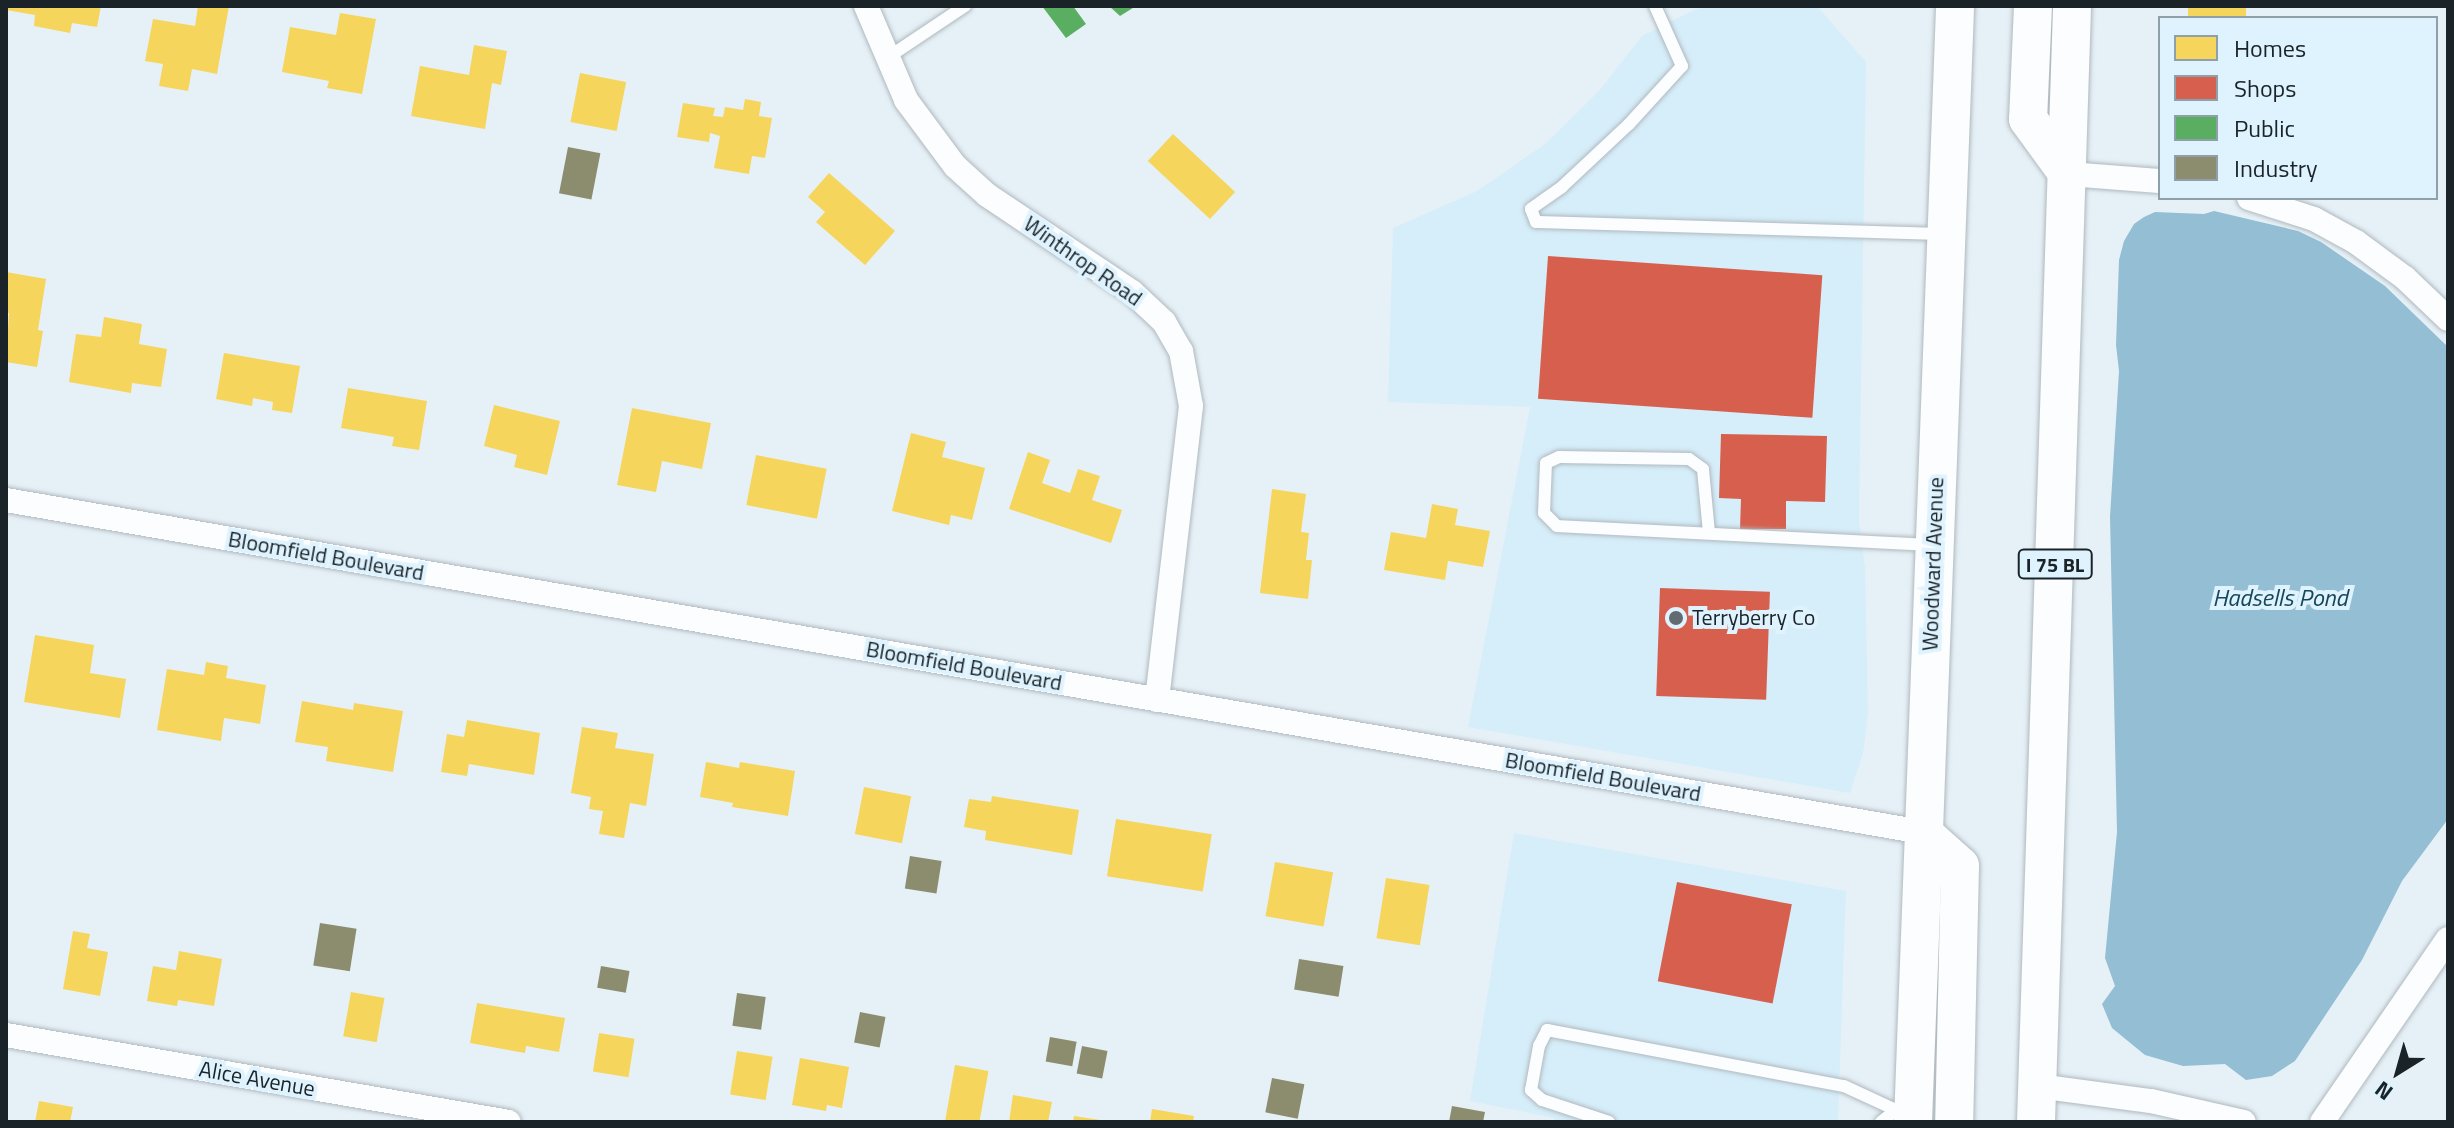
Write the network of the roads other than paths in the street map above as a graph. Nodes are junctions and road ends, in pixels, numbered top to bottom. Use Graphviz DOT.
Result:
graph roads {
  1 [pos="866,6"];
  2 [pos="965,6"];
  3 [pos="1655,6"];
  4 [pos="1955,6"];
  5 [pos="2033,6"];
  6 [pos="2072,6"];
  7 [pos="887,58"];
  8 [pos="2068,174"];
  9 [pos="2158,181"];
  10 [pos="2256,200"];
  11 [pos="1947,234"];
  12 [pos="2448,319"];
  13 [pos="6,500"];
  14 [pos="1709,533"];
  15 [pos="1933,545"];
  16 [pos="1157,700"];
  17 [pos="1922,832"];
  18 [pos="2448,939"];
  19 [pos="6,1035"];
  20 [pos="2037,1104"];
  21 [pos="1922,1115"];
  22 [pos="509,1122"];
  23 [pos="1609,1122"];
  24 [pos="2244,1122"];
  25 [pos="2322,1122"];
  1 -- 7 [label="street, Winthrop Road"];
  2 -- 7 [label="lane"];
  3 -- 11 [label="lane"];
  4 -- 11 [label="main road, Woodward Avenue"];
  5 -- 8 [label="main road"];
  6 -- 8 [label="main road, I 75 BL"];
  7 -- 16 [label="street, Winthrop Road"];
  8 -- 9 [label="street"];
  8 -- 20 [label="main road, I 75 BL"];
  10 -- 12 [label="street"];
  11 -- 15 [label="main road, Woodward Avenue"];
  13 -- 16 [label="street, Bloomfield Boulevard"];
  14 -- 14 [label="lane"];
  14 -- 15 [label="lane"];
  15 -- 17 [label="main road, Woodward Avenue"];
  16 -- 17 [label="street, Bloomfield Boulevard"];
  17 -- 21 [label="main road"];
  18 -- 25 [label="street"];
  19 -- 22 [label="street, Alice Avenue"];
  20 -- 24 [label="street"];
  21 -- 23 [label="lane"];
}
